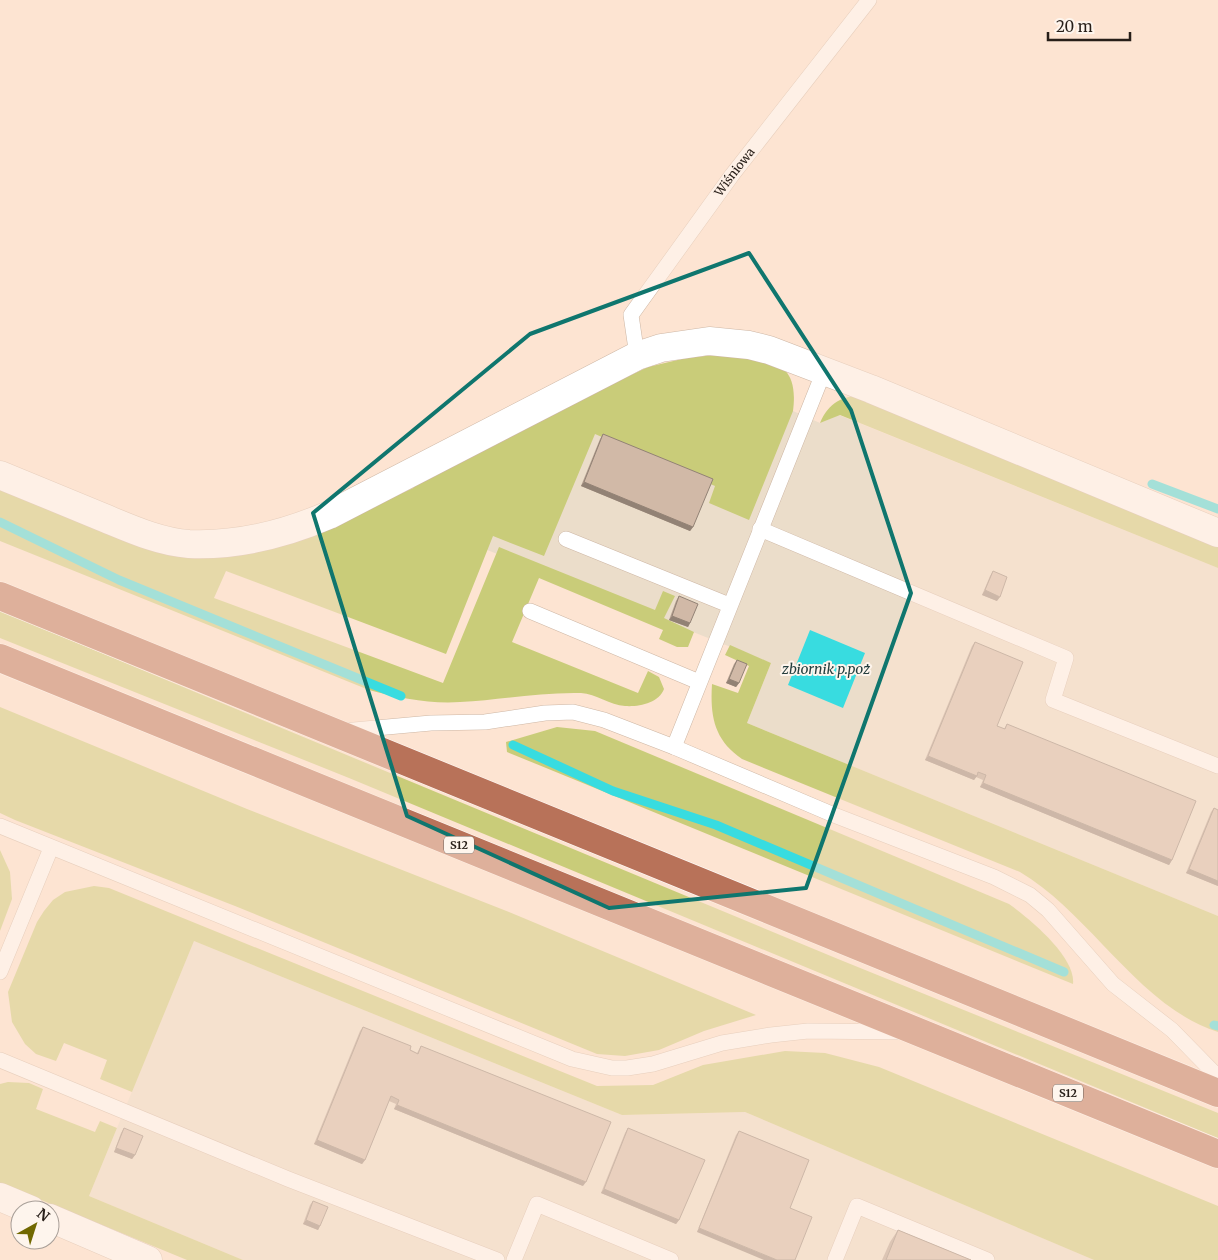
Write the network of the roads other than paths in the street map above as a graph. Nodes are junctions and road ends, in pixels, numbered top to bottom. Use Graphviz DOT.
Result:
graph roads {
  1 [pos="869,0"];
  2 [pos="637,356"];
  3 [pos="824,370"];
  4 [pos="0,475"];
  5 [pos="760,529"];
  6 [pos="1218,532"];
  7 [pos="566,539"];
  8 [pos="0,596"];
  9 [pos="729,605"];
  10 [pos="530,611"];
  11 [pos="0,658"];
  12 [pos="699,682"];
  13 [pos="336,732"];
  14 [pos="674,747"];
  15 [pos="1218,766"];
  16 [pos="0,826"];
  17 [pos="51,848"];
  18 [pos="0,972"];
  19 [pos="919,1032"];
  20 [pos="0,1060"];
  21 [pos="1218,1077"];
  22 [pos="1218,1093"];
  23 [pos="1218,1154"];
  24 [pos="60,1222"];
  25 [pos="148,1260"];
  26 [pos="497,1260"];
  27 [pos="514,1260"];
  28 [pos="671,1260"];
  29 [pos="836,1260"];
  30 [pos="986,1260"];
  1 -- 2 [label="lane, Wiśniowa"];
  2 -- 3 [label="street"];
  2 -- 4 [label="street"];
  3 -- 5 [label="lane"];
  3 -- 6 [label="street"];
  5 -- 9 [label="lane"];
  5 -- 15 [label="lane"];
  7 -- 9 [label="lane"];
  8 -- 13 [label="highway"];
  9 -- 12 [label="lane"];
  10 -- 12 [label="lane"];
  11 -- 19 [label="highway, S12"];
  12 -- 14 [label="lane"];
  13 -- 14 [label="lane"];
  13 -- 22 [label="highway"];
  14 -- 21 [label="lane"];
  16 -- 17 [label="lane"];
  17 -- 18 [label="lane"];
  17 -- 19 [label="lane"];
  19 -- 23 [label="highway, S12"];
  20 -- 26 [label="lane"];
  24 -- 25 [label="street"];
  27 -- 28 [label="lane"];
  29 -- 30 [label="lane"];
}
